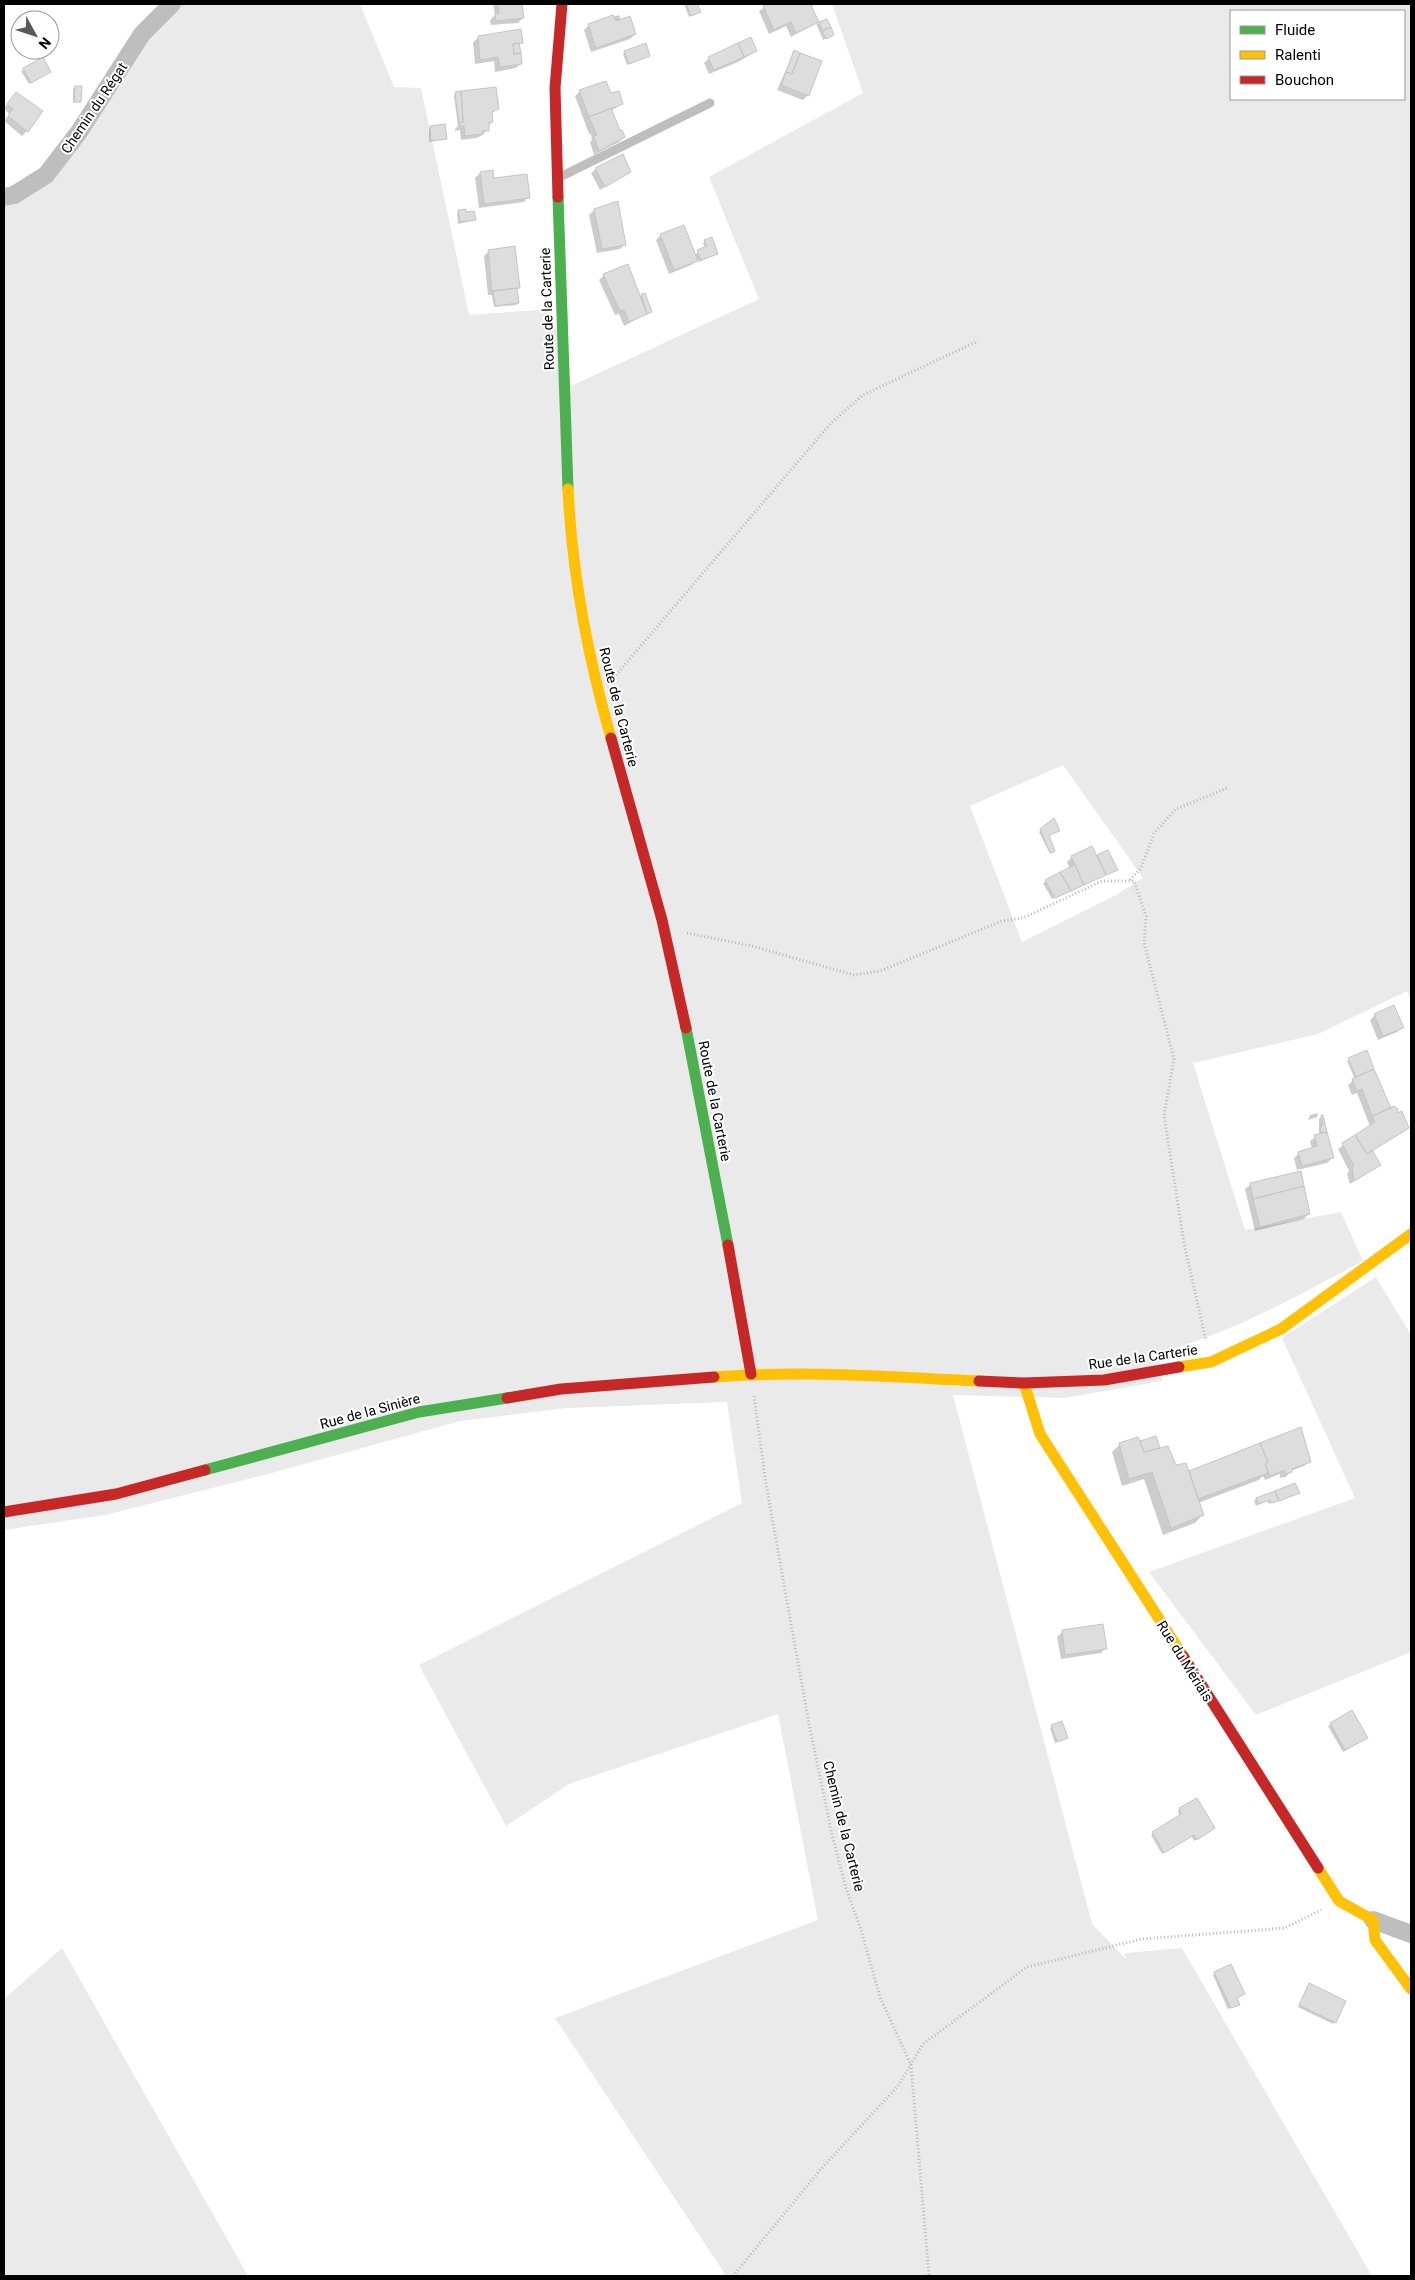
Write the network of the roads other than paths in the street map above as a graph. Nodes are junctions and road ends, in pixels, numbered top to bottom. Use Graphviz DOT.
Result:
graph roads {
  1 [pos="172,4"];
  2 [pos="562,4"];
  3 [pos="710,103"];
  4 [pos="558,178"];
  5 [pos="4,197"];
  6 [pos="1411,1234"];
  7 [pos="750,1374"];
  8 [pos="1024,1383"];
  9 [pos="4,1512"];
  10 [pos="1373,1920"];
  11 [pos="1411,1934"];
  12 [pos="1411,1989"];
  1 -- 5 [label="street, Chemin du Régat"];
  2 -- 4 [label="street, Route de la Carterie"];
  3 -- 4 [label="lane"];
  4 -- 7 [label="street, Route de la Carterie"];
  6 -- 8 [label="street, Rue de la Carterie"];
  7 -- 8 [label="street, Rue de la Carterie"];
  7 -- 9 [label="street, Rue de la Sinière"];
  8 -- 10 [label="street, Rue du Mériais"];
  10 -- 11 [label="street, Rue du Mériais"];
  10 -- 12 [label="street"];
}
